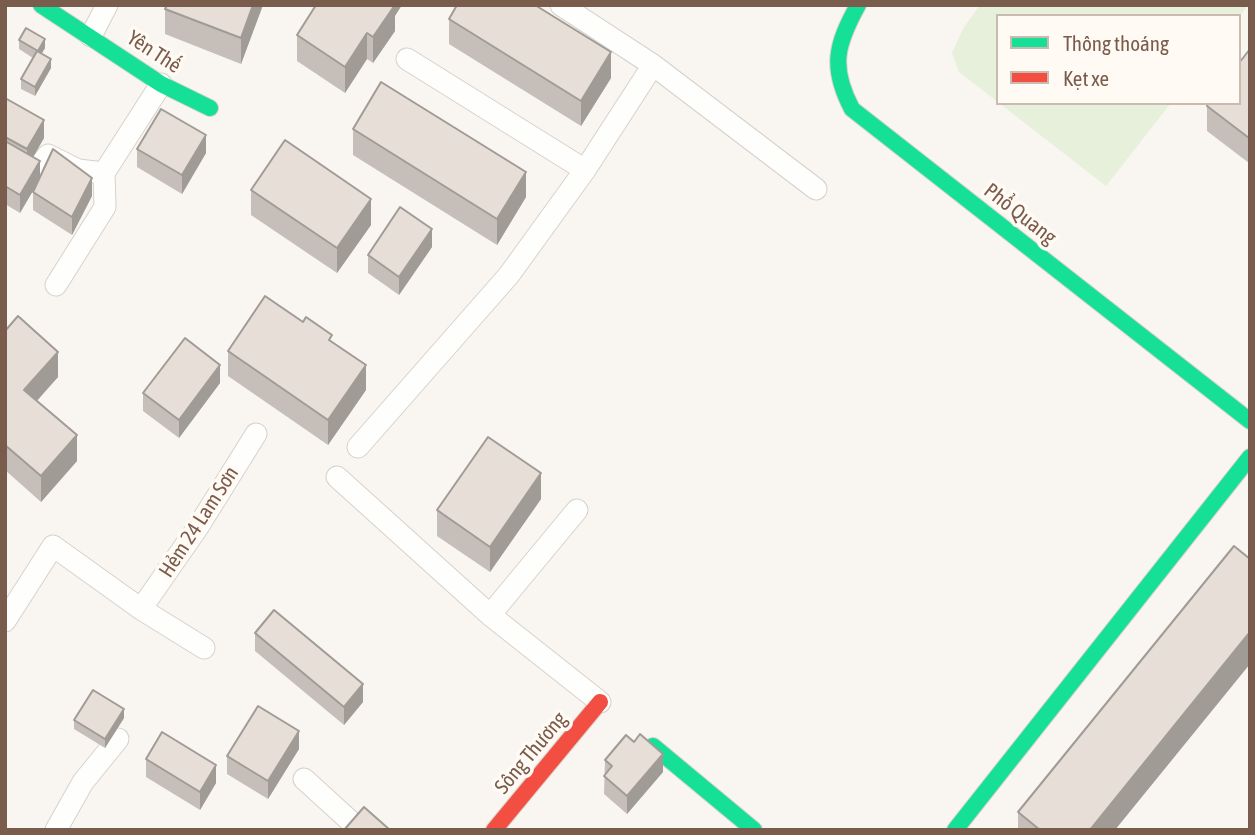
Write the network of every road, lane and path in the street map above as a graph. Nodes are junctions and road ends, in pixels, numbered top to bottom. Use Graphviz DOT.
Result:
graph roads {
  1 [pos="41,5"];
  2 [pos="107,5"];
  3 [pos="561,5"];
  4 [pos="858,5"];
  5 [pos="91,36"];
  6 [pos="407,59"];
  7 [pos="653,65"];
  8 [pos="161,84"];
  9 [pos="210,108"];
  10 [pos="36,170"];
  11 [pos="585,170"];
  12 [pos="104,173"];
  13 [pos="816,189"];
  14 [pos="56,285"];
  15 [pos="1250,421"];
  16 [pos="256,434"];
  17 [pos="358,447"];
  18 [pos="1250,457"];
  19 [pos="337,477"];
  20 [pos="577,510"];
  21 [pos="141,609"];
  22 [pos="490,615"];
  23 [pos="5,621"];
  24 [pos="204,648"];
  25 [pos="600,702"];
  26 [pos="118,739"];
  27 [pos="653,746"];
  28 [pos="303,779"];
  29 [pos="56,830"];
  30 [pos="360,830"];
  31 [pos="494,830"];
  32 [pos="754,830"];
  33 [pos="955,830"];
  1 -- 5 [label="street, Yên Thế"];
  2 -- 5 [label="lane"];
  3 -- 7 [label="lane"];
  4 -- 15 [label="street, Phổ Quang"];
  5 -- 8 [label="street, Yên Thế"];
  6 -- 11 [label="lane"];
  7 -- 11 [label="lane"];
  7 -- 13 [label="lane"];
  8 -- 9 [label="street, Yên Thế"];
  8 -- 12 [label="lane"];
  10 -- 12 [label="lane"];
  11 -- 17 [label="lane"];
  12 -- 14 [label="lane"];
  16 -- 21 [label="lane, Hẻm 24 Lam Sơn"];
  18 -- 33 [label="street"];
  19 -- 22 [label="lane"];
  20 -- 22 [label="lane"];
  21 -- 23 [label="lane"];
  21 -- 24 [label="lane"];
  22 -- 25 [label="lane"];
  25 -- 31 [label="street, Sông Thương"];
  26 -- 29 [label="lane"];
  27 -- 32 [label="street"];
  28 -- 30 [label="lane"];
}
